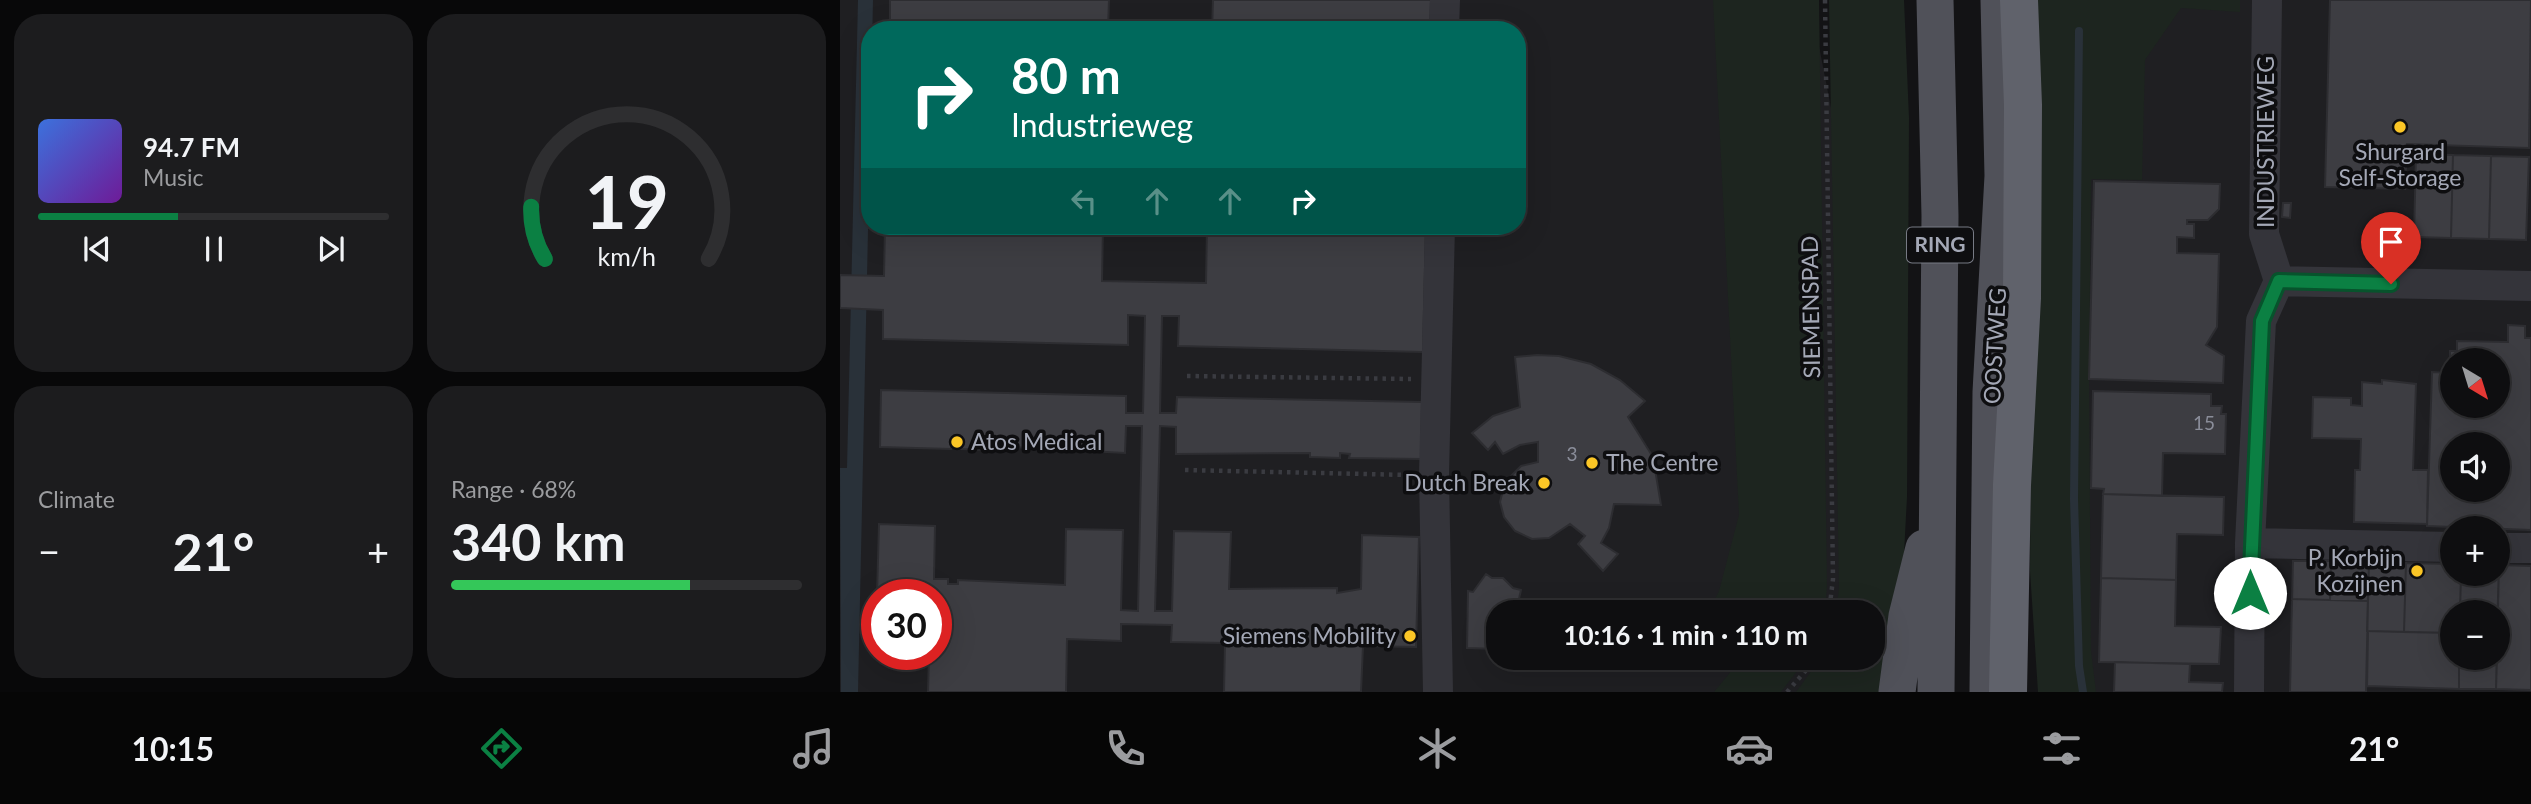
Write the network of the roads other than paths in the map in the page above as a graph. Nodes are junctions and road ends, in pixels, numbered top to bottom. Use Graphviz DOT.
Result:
graph roads {
  1 [pos="1445,0"];
  2 [pos="1935,0"];
  3 [pos="1999,0"];
  4 [pos="2019,0"];
  5 [pos="2267,0"];
  6 [pos="1444,21"];
  7 [pos="1440,235"];
  8 [pos="2279,281"];
  9 [pos="2531,286"];
  10 [pos="1938,490"];
  11 [pos="2250,543"];
  12 [pos="2440,547"];
  13 [pos="2510,548"];
  14 [pos="2531,548"];
  15 [pos="2010,638"];
  16 [pos="1438,692"];
  17 [pos="1897,692"];
  18 [pos="1936,692"];
  19 [pos="1988,692"];
  20 [pos="2008,692"];
  21 [pos="2026,692"];
  22 [pos="2249,692"];
  1 -- 6 [label="street"];
  2 -- 10 [label="main road, RING"];
  3 -- 19 [label="main road, OOSTWEG / RING"];
  4 -- 15 [label="highway"];
  5 -- 8 [label="street, INDUSTRIEWEG"];
  7 -- 16 [label="street"];
  8 -- 9 [label="street"];
  8 -- 11 [label="street"];
  10 -- 17 [label="main road"];
  10 -- 18 [label="main road, RING"];
  11 -- 12 [label="street"];
  11 -- 22 [label="street"];
  13 -- 14 [label="street"];
  15 -- 20 [label="highway"];
  15 -- 21 [label="highway"];
}
